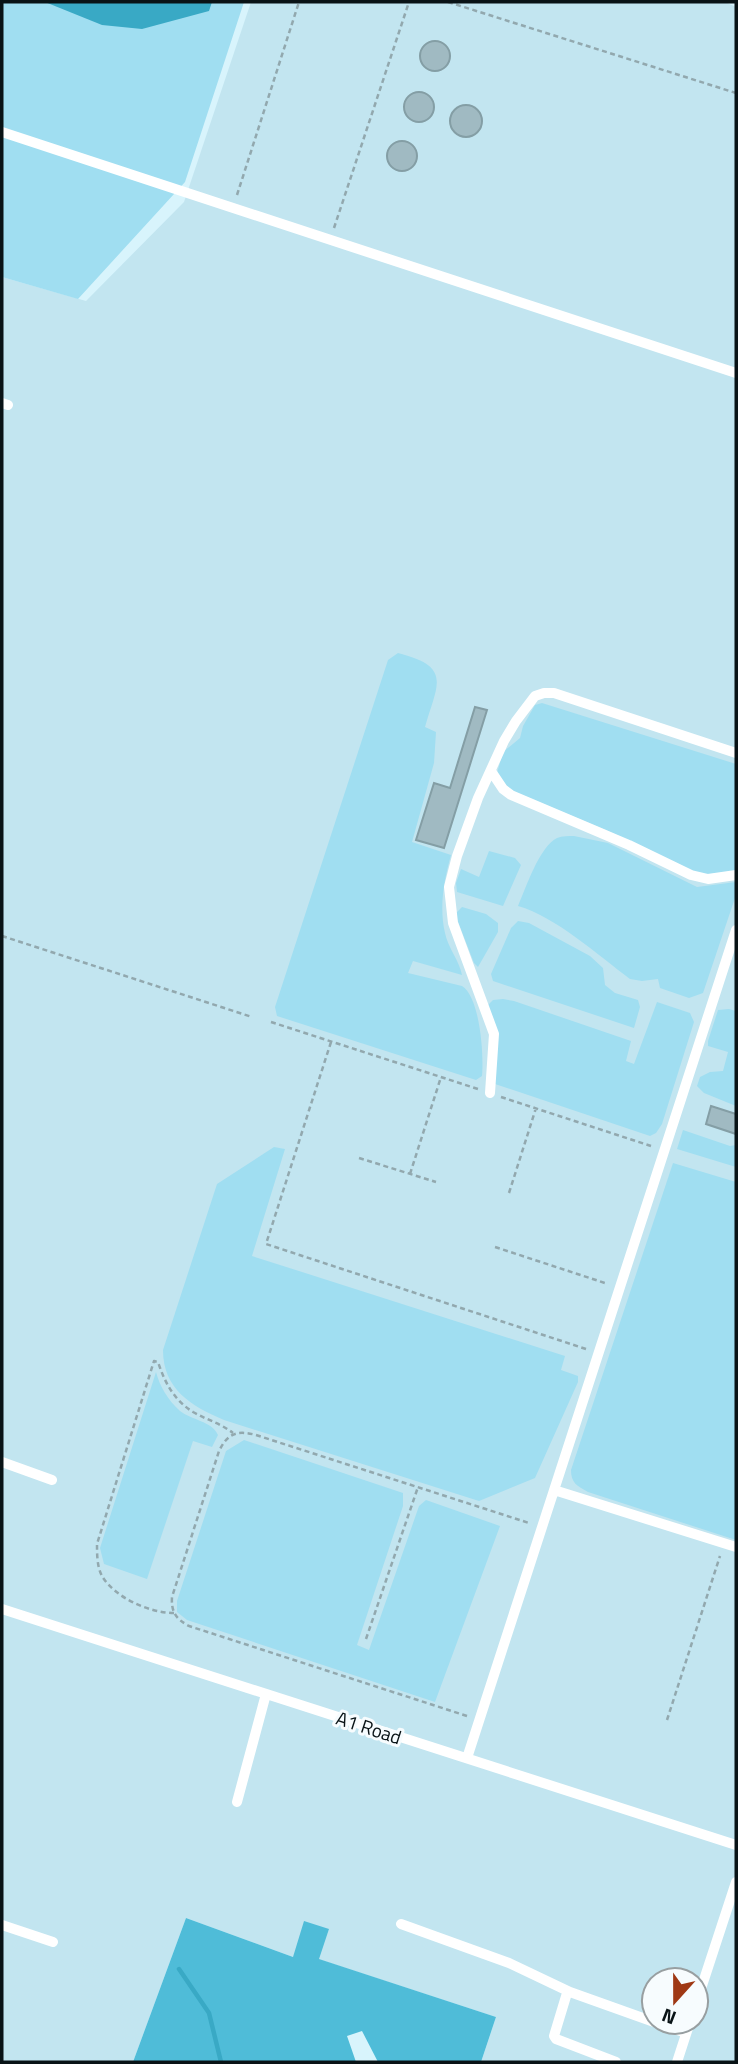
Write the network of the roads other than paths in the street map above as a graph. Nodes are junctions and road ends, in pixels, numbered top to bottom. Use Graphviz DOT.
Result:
graph roads {
  1 [pos="2,132"];
  2 [pos="736,373"];
  3 [pos="736,753"];
  4 [pos="491,771"];
  5 [pos="736,875"];
  6 [pos="736,930"];
  7 [pos="490,1093"];
  8 [pos="2,1462"];
  9 [pos="52,1480"];
  10 [pos="554,1490"];
  11 [pos="736,1547"];
  12 [pos="2,1609"];
  13 [pos="266,1694"];
  14 [pos="467,1758"];
  15 [pos="237,1802"];
  16 [pos="736,1845"];
  17 [pos="736,1882"];
  18 [pos="401,1924"];
  19 [pos="2,1926"];
  20 [pos="53,1942"];
  21 [pos="708,1966"];
  22 [pos="570,1992"];
  23 [pos="640,2017"];
  24 [pos="685,2036"];
  25 [pos="616,2062"];
  26 [pos="677,2062"];
  1 -- 2 [label="lane"];
  3 -- 4 [label="lane"];
  4 -- 5 [label="lane"];
  4 -- 7 [label="lane"];
  6 -- 10 [label="lane"];
  8 -- 9 [label="lane"];
  10 -- 11 [label="lane"];
  10 -- 14 [label="lane"];
  12 -- 13 [label="lane, A1 Road"];
  13 -- 14 [label="lane, A1 Road"];
  13 -- 15 [label="lane"];
  14 -- 16 [label="lane, A1 Road"];
  17 -- 21 [label="lane"];
  18 -- 22 [label="lane"];
  19 -- 20 [label="lane"];
  22 -- 23 [label="lane"];
  22 -- 25 [label="lane"];
  24 -- 26 [label="lane"];
}
